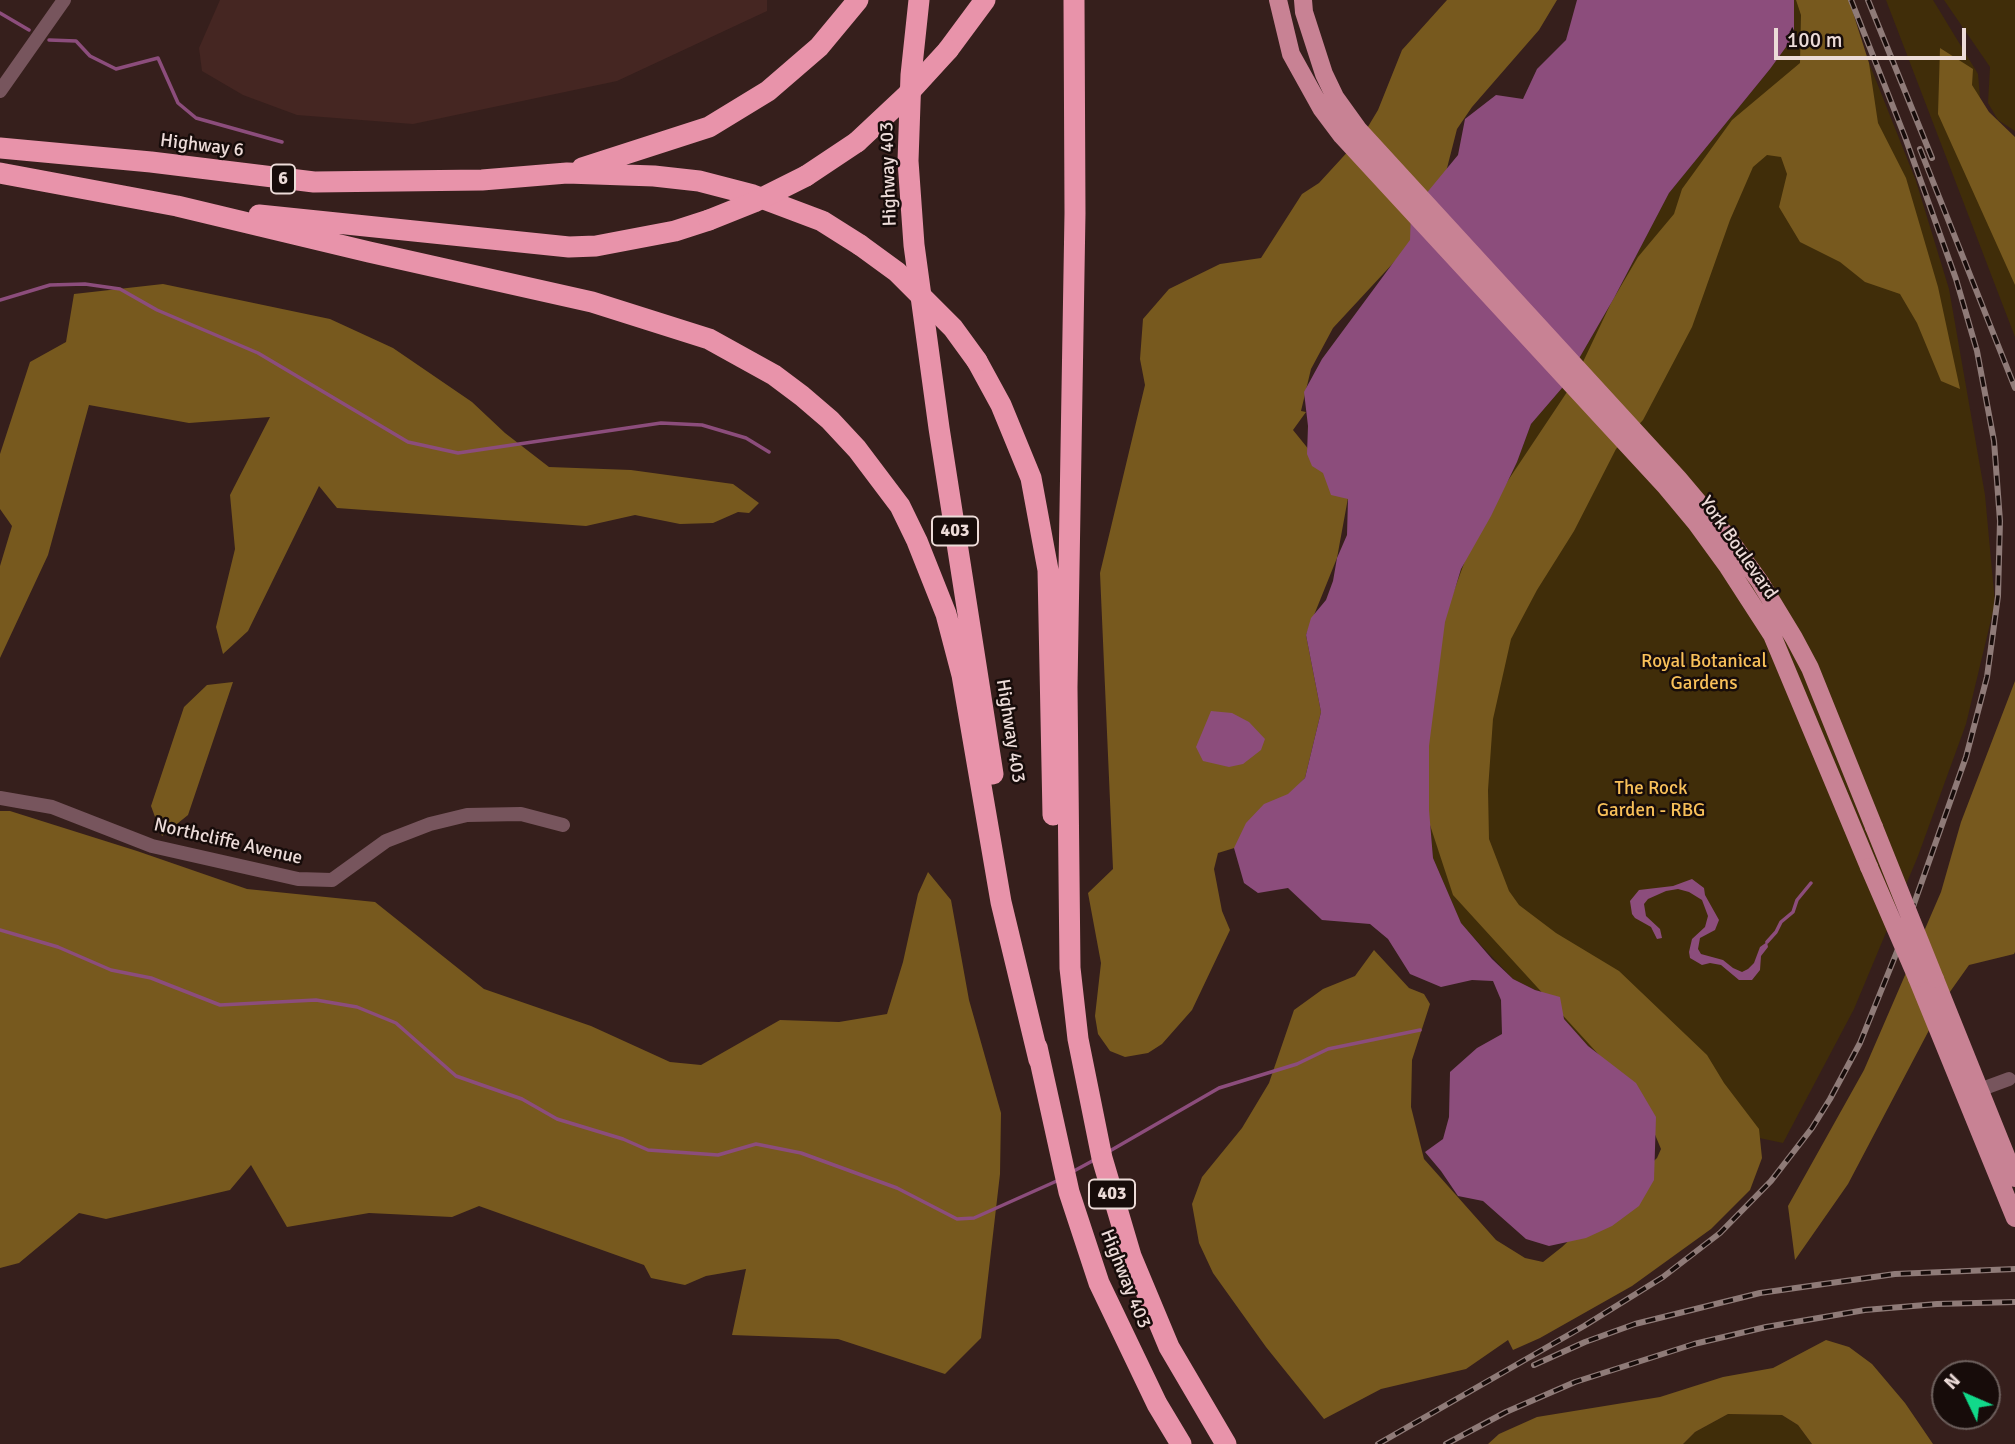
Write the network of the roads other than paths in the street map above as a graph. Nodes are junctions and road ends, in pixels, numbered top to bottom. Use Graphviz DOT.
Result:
graph roads {
  1 [pos="64,0"];
  2 [pos="858,0"];
  3 [pos="919,0"];
  4 [pos="985,0"];
  5 [pos="1074,0"];
  6 [pos="1278,0"];
  7 [pos="1303,0"];
  8 [pos="0,91"];
  9 [pos="1350,133"];
  10 [pos="0,148"];
  11 [pos="0,173"];
  12 [pos="567,173"];
  13 [pos="177,206"];
  14 [pos="1631,439"];
  15 [pos="0,798"];
  16 [pos="564,825"];
  17 [pos="1068,921"];
  18 [pos="1926,978"];
  19 [pos="1039,1060"];
  20 [pos="2010,1079"];
  21 [pos="1972,1092"];
  22 [pos="2015,1178"];
  23 [pos="2015,1218"];
  24 [pos="1181,1444"];
  25 [pos="1226,1444"];
  1 -- 8 [label="street"];
  2 -- 12 [label="highway"];
  3 -- 19 [label="highway, Highway 403 / 403"];
  4 -- 13 [label="highway, bridge"];
  5 -- 17 [label="highway, Highway 403 / 403"];
  6 -- 9 [label="main road, York Boulevard"];
  7 -- 9 [label="main road, York Boulevard"];
  9 -- 14 [label="main road, York Boulevard"];
  10 -- 12 [label="highway, Highway 6 / 6"];
  11 -- 13 [label="highway"];
  12 -- 17 [label="highway, bridge"];
  13 -- 19 [label="highway"];
  14 -- 18 [label="main road, York Boulevard, bridge"];
  14 -- 18 [label="main road, York Boulevard, bridge"];
  15 -- 16 [label="street, Northcliffe Avenue"];
  17 -- 25 [label="highway, Highway 403 / 403"];
  18 -- 21 [label="main road, York Boulevard"];
  19 -- 24 [label="highway, Highway 403 / 403"];
  20 -- 21 [label="street"];
  21 -- 22 [label="main road, York Boulevard"];
  21 -- 23 [label="main road, York Boulevard"];
}
